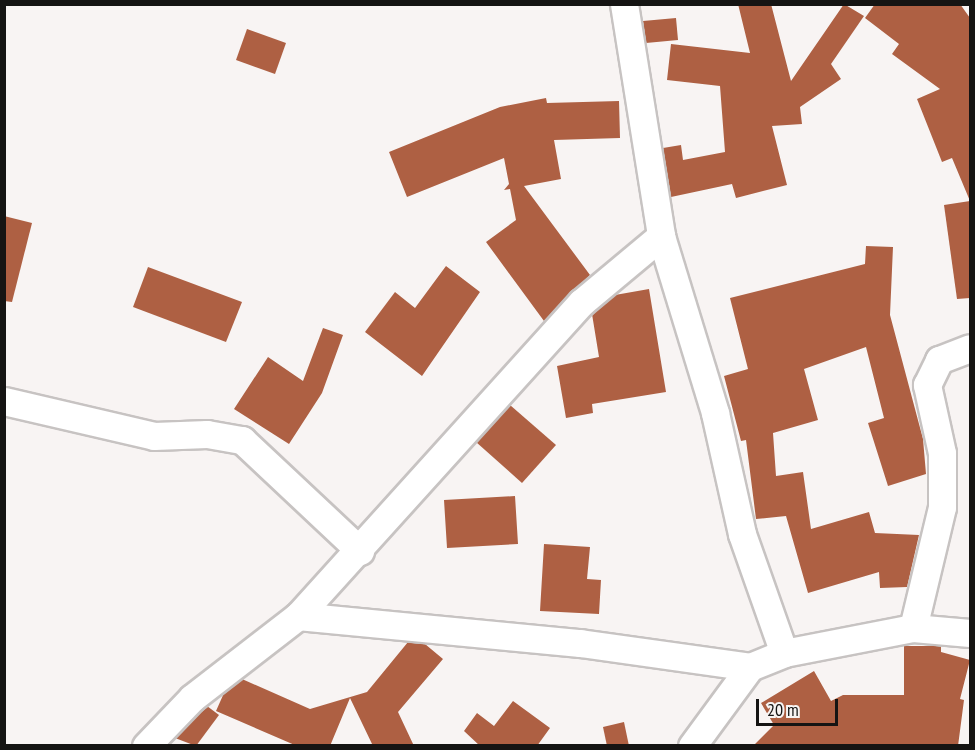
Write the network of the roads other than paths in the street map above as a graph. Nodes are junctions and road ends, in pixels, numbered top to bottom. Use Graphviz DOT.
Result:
graph roads {
  1 [pos="624,4"];
  2 [pos="661,236"];
  3 [pos="970,348"];
  4 [pos="4,401"];
  5 [pos="360,551"];
  6 [pos="298,616"];
  7 [pos="913,628"];
  8 [pos="970,633"];
  9 [pos="784,653"];
  10 [pos="750,667"];
  11 [pos="147,746"];
  12 [pos="692,746"];
  1 -- 2 [label="street"];
  2 -- 5 [label="street"];
  2 -- 9 [label="street"];
  3 -- 7 [label="street"];
  4 -- 5 [label="street"];
  5 -- 6 [label="street"];
  6 -- 10 [label="street"];
  6 -- 11 [label="street"];
  7 -- 8 [label="street"];
  7 -- 9 [label="street"];
  9 -- 10 [label="street"];
  10 -- 12 [label="street"];
}
